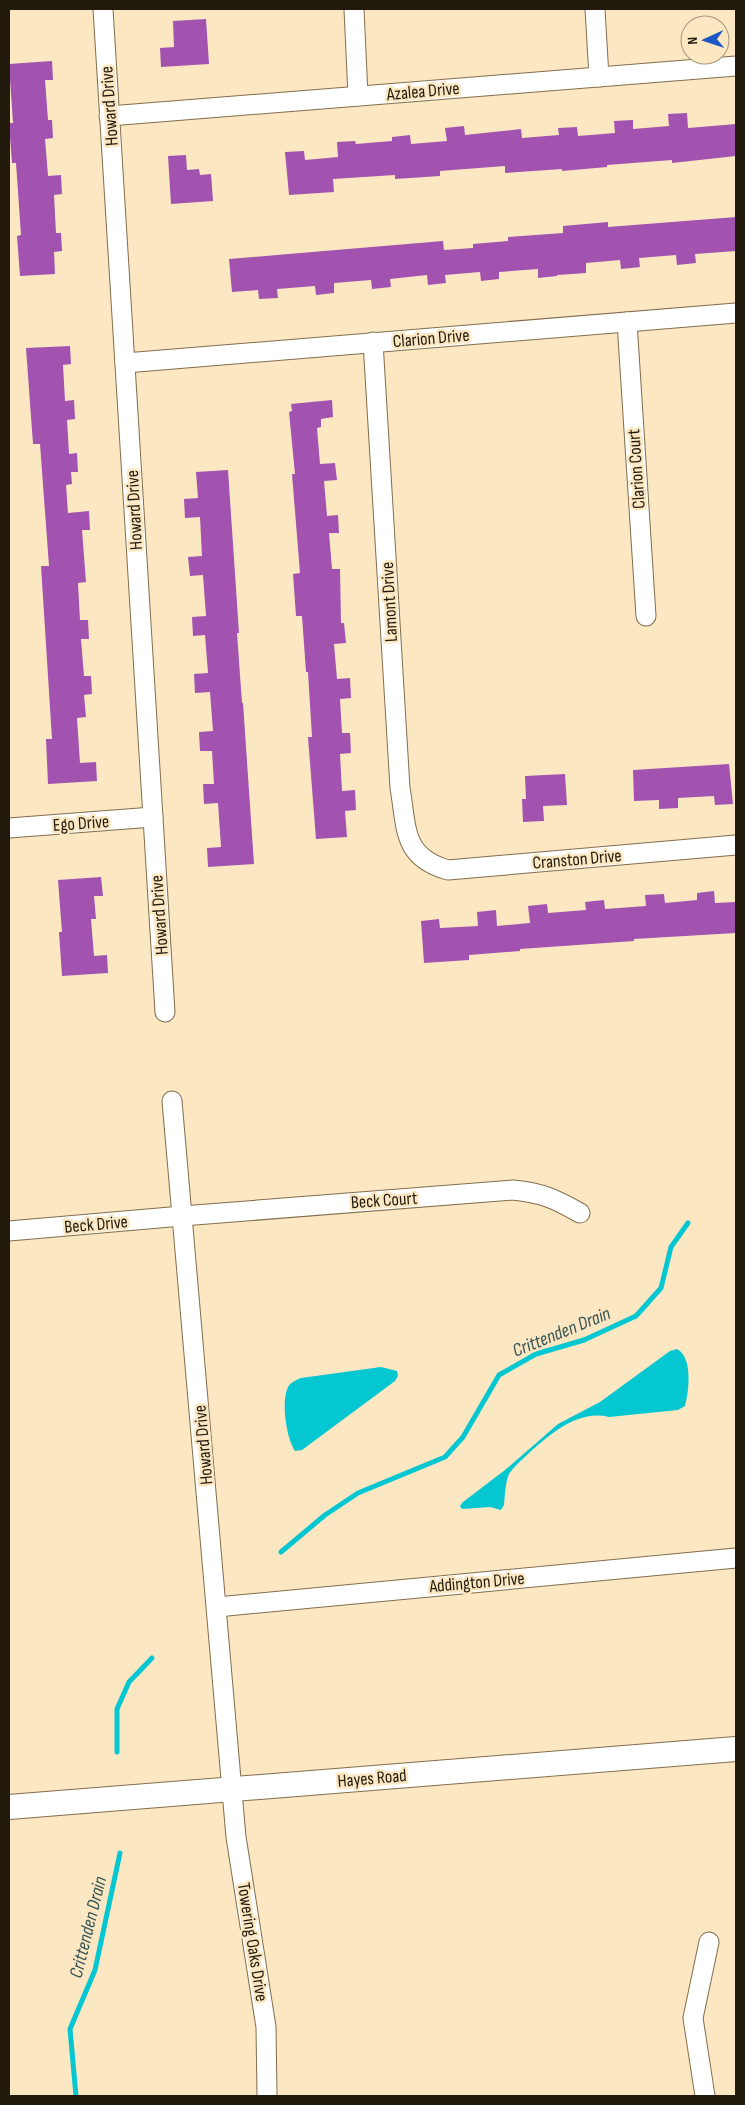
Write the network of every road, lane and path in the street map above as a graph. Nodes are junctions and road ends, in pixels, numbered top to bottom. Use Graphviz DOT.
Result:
graph roads {
  1 [pos="103,9"];
  2 [pos="354,9"];
  3 [pos="595,9"];
  4 [pos="736,66"];
  5 [pos="599,77"];
  6 [pos="358,96"];
  7 [pos="109,116"];
  8 [pos="736,313"];
  9 [pos="627,322"];
  10 [pos="373,342"];
  11 [pos="125,363"];
  12 [pos="646,616"];
  13 [pos="153,817"];
  14 [pos="9,828"];
  15 [pos="736,845"];
  16 [pos="421,858"];
  17 [pos="165,1012"];
  18 [pos="172,1101"];
  19 [pos="580,1213"];
  20 [pos="182,1216"];
  21 [pos="9,1231"];
  22 [pos="736,1558"];
  23 [pos="217,1607"];
  24 [pos="736,1749"];
  25 [pos="232,1789"];
  26 [pos="9,1807"];
  27 [pos="709,1942"];
  28 [pos="267,2096"];
  29 [pos="705,2096"];
  1 -- 7 [label="street, Howard Drive"];
  2 -- 6 [label="street"];
  3 -- 5 [label="street"];
  4 -- 5 [label="street, Azalea Drive"];
  5 -- 6 [label="street, Azalea Drive"];
  6 -- 7 [label="street, Azalea Drive"];
  7 -- 11 [label="street, Howard Drive"];
  8 -- 9 [label="street, Clarion Drive"];
  9 -- 10 [label="street, Clarion Drive"];
  9 -- 12 [label="street, Clarion Court"];
  10 -- 11 [label="street, Clarion Drive"];
  10 -- 16 [label="street, Lamont Drive"];
  11 -- 13 [label="street, Howard Drive"];
  13 -- 14 [label="street, Ego Drive"];
  13 -- 17 [label="street, Howard Drive"];
  15 -- 16 [label="street, Cranston Drive"];
  18 -- 20 [label="street, Howard Drive"];
  19 -- 20 [label="street, Beck Court"];
  20 -- 21 [label="street, Beck Drive"];
  20 -- 23 [label="street, Howard Drive"];
  22 -- 23 [label="street, Addington Drive"];
  23 -- 25 [label="street, Howard Drive"];
  24 -- 25 [label="street, Hayes Road"];
  25 -- 26 [label="street, Hayes Road"];
  25 -- 28 [label="street, Towering Oaks Drive"];
  27 -- 29 [label="street"];
}
